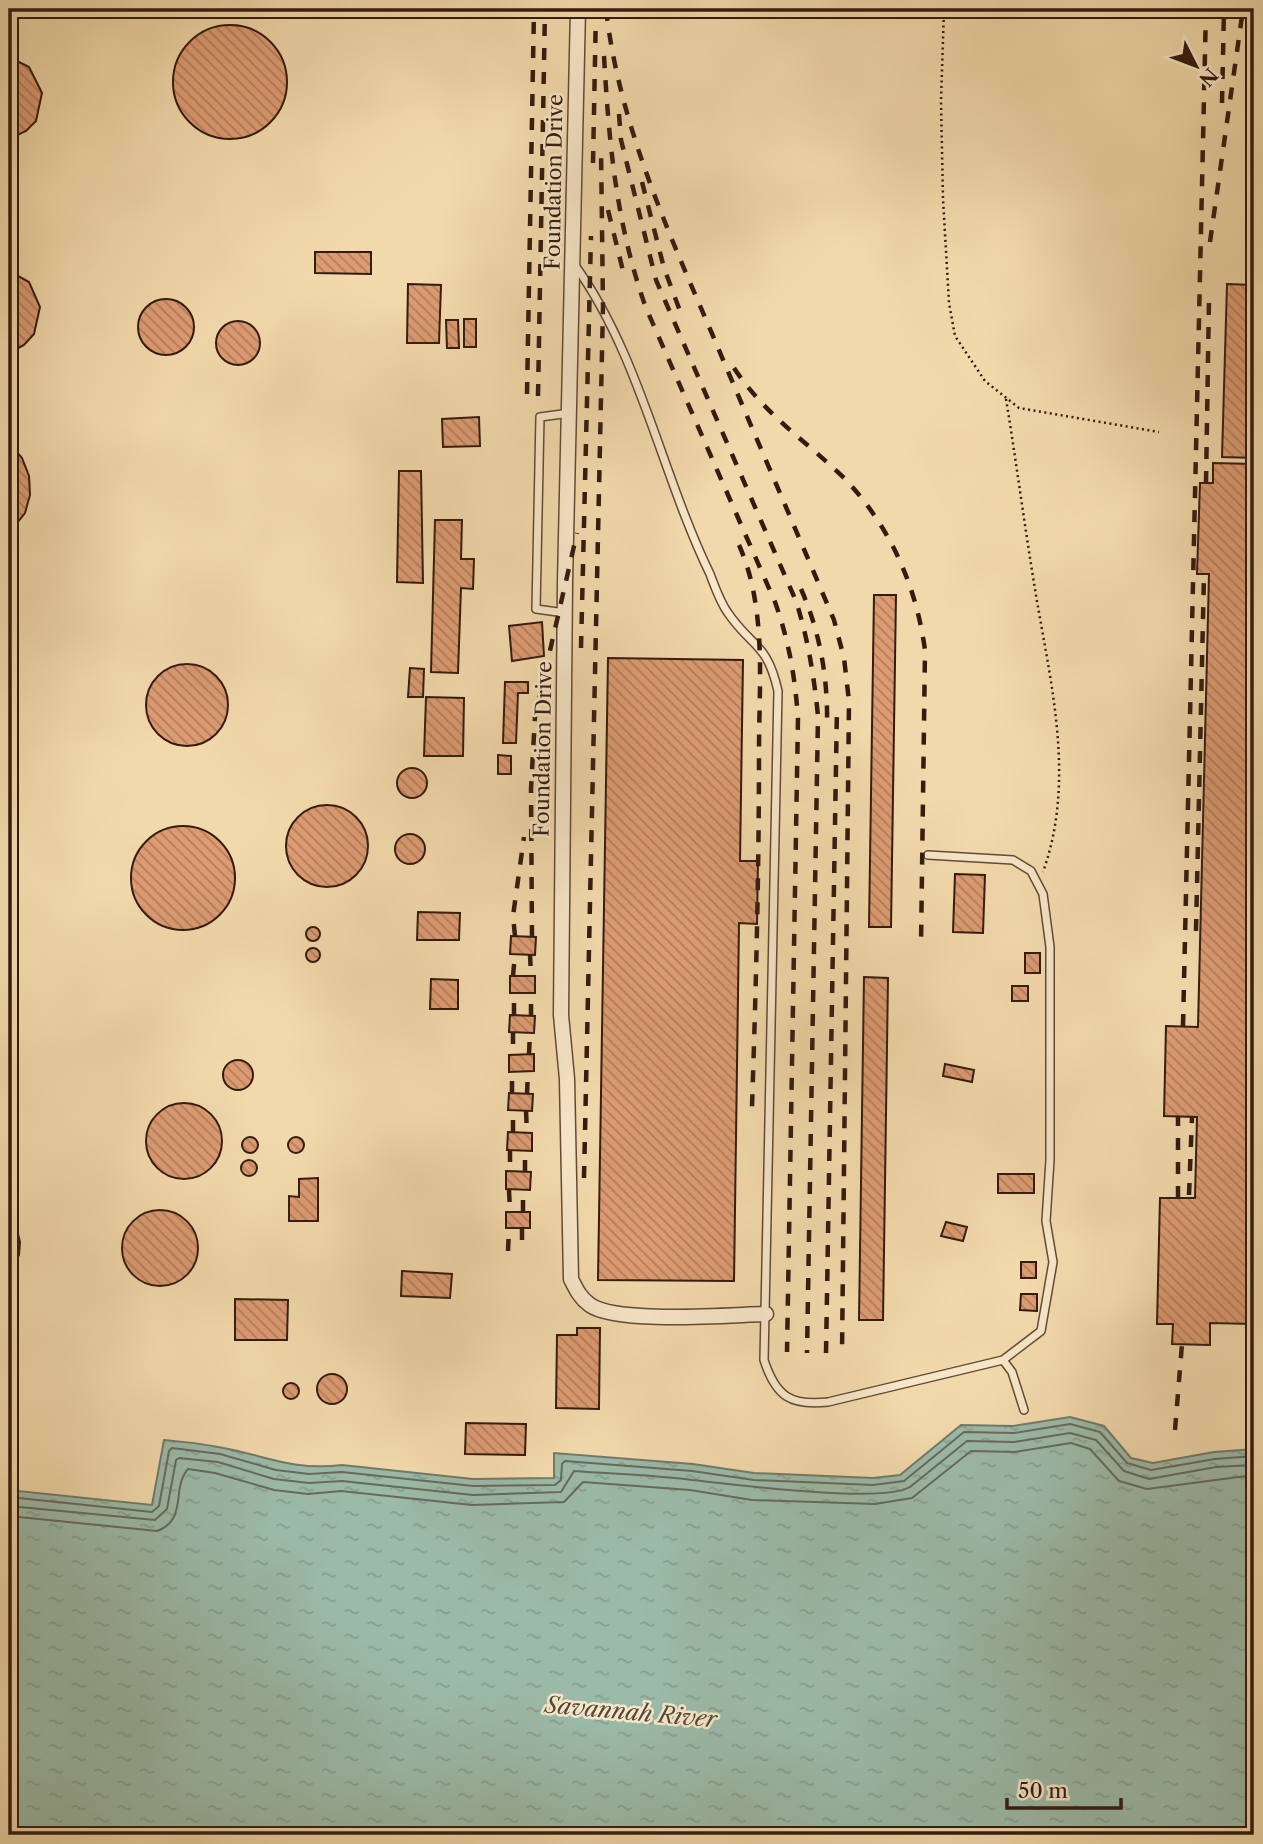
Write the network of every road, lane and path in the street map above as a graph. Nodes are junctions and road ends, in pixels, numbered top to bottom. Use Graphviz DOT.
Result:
graph roads {
  1 [pos="578,9"];
  2 [pos="944,9"];
  3 [pos="1252,9"];
  4 [pos="1254,90"];
  5 [pos="573,263"];
  6 [pos="1006,399"];
  7 [pos="570,414"];
  8 [pos="1159,432"];
  9 [pos="565,613"];
  10 [pos="928,855"];
  11 [pos="1038,885"];
  12 [pos="765,1314"];
  13 [pos="1003,1360"];
  14 [pos="1024,1410"];
  1 -- 5 [label="street, Foundation Drive"];
  2 -- 6 [label="path"];
  3 -- 4 [label="lane"];
  5 -- 7 [label="street, Foundation Drive"];
  5 -- 12 [label="lane"];
  6 -- 8 [label="path"];
  6 -- 11 [label="path"];
  7 -- 9 [label="street, Foundation Drive"];
  7 -- 9 [label="lane"];
  9 -- 12 [label="street, Foundation Drive"];
  10 -- 11 [label="lane"];
  11 -- 13 [label="lane"];
  12 -- 13 [label="lane"];
  13 -- 14 [label="lane"];
}
